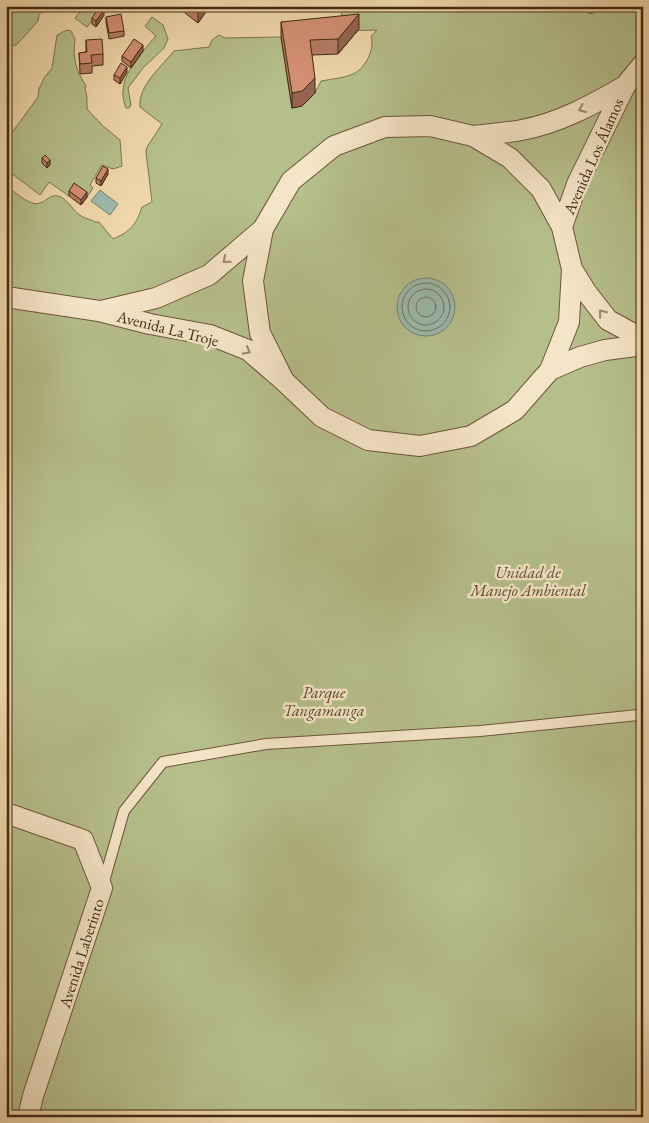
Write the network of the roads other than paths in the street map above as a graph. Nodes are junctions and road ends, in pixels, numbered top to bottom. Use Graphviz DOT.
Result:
graph roads {
  1 [pos="643,64"];
  2 [pos="625,86"];
  3 [pos="473,136"];
  4 [pos="562,227"];
  5 [pos="263,228"];
  6 [pos="572,269"];
  7 [pos="6,297"];
  8 [pos="99,311"];
  9 [pos="643,339"];
  10 [pos="643,345"];
  11 [pos="550,370"];
  12 [pos="284,380"];
  13 [pos="643,718"];
  14 [pos="6,813"];
  15 [pos="102,888"];
  16 [pos="28,1117"];
  1 -- 2 [label="street, Avenida Los Álamos"];
  2 -- 3 [label="street, Avenida Los Álamos, one-way"];
  2 -- 4 [label="street, Avenida Los Álamos"];
  3 -- 4 [label="street"];
  3 -- 5 [label="street"];
  4 -- 6 [label="street"];
  5 -- 8 [label="street, Avenida La Troje, one-way"];
  5 -- 12 [label="street"];
  9 -- 6 [label="street, one-way"];
  6 -- 11 [label="street"];
  7 -- 8 [label="street, Avenida La Troje"];
  8 -- 12 [label="street, Avenida La Troje, one-way"];
  10 -- 11 [label="street"];
  11 -- 12 [label="street"];
  13 -- 15 [label="lane"];
  14 -- 15 [label="street, Avenida Laberinto"];
  15 -- 16 [label="street, Avenida Laberinto"];
}
